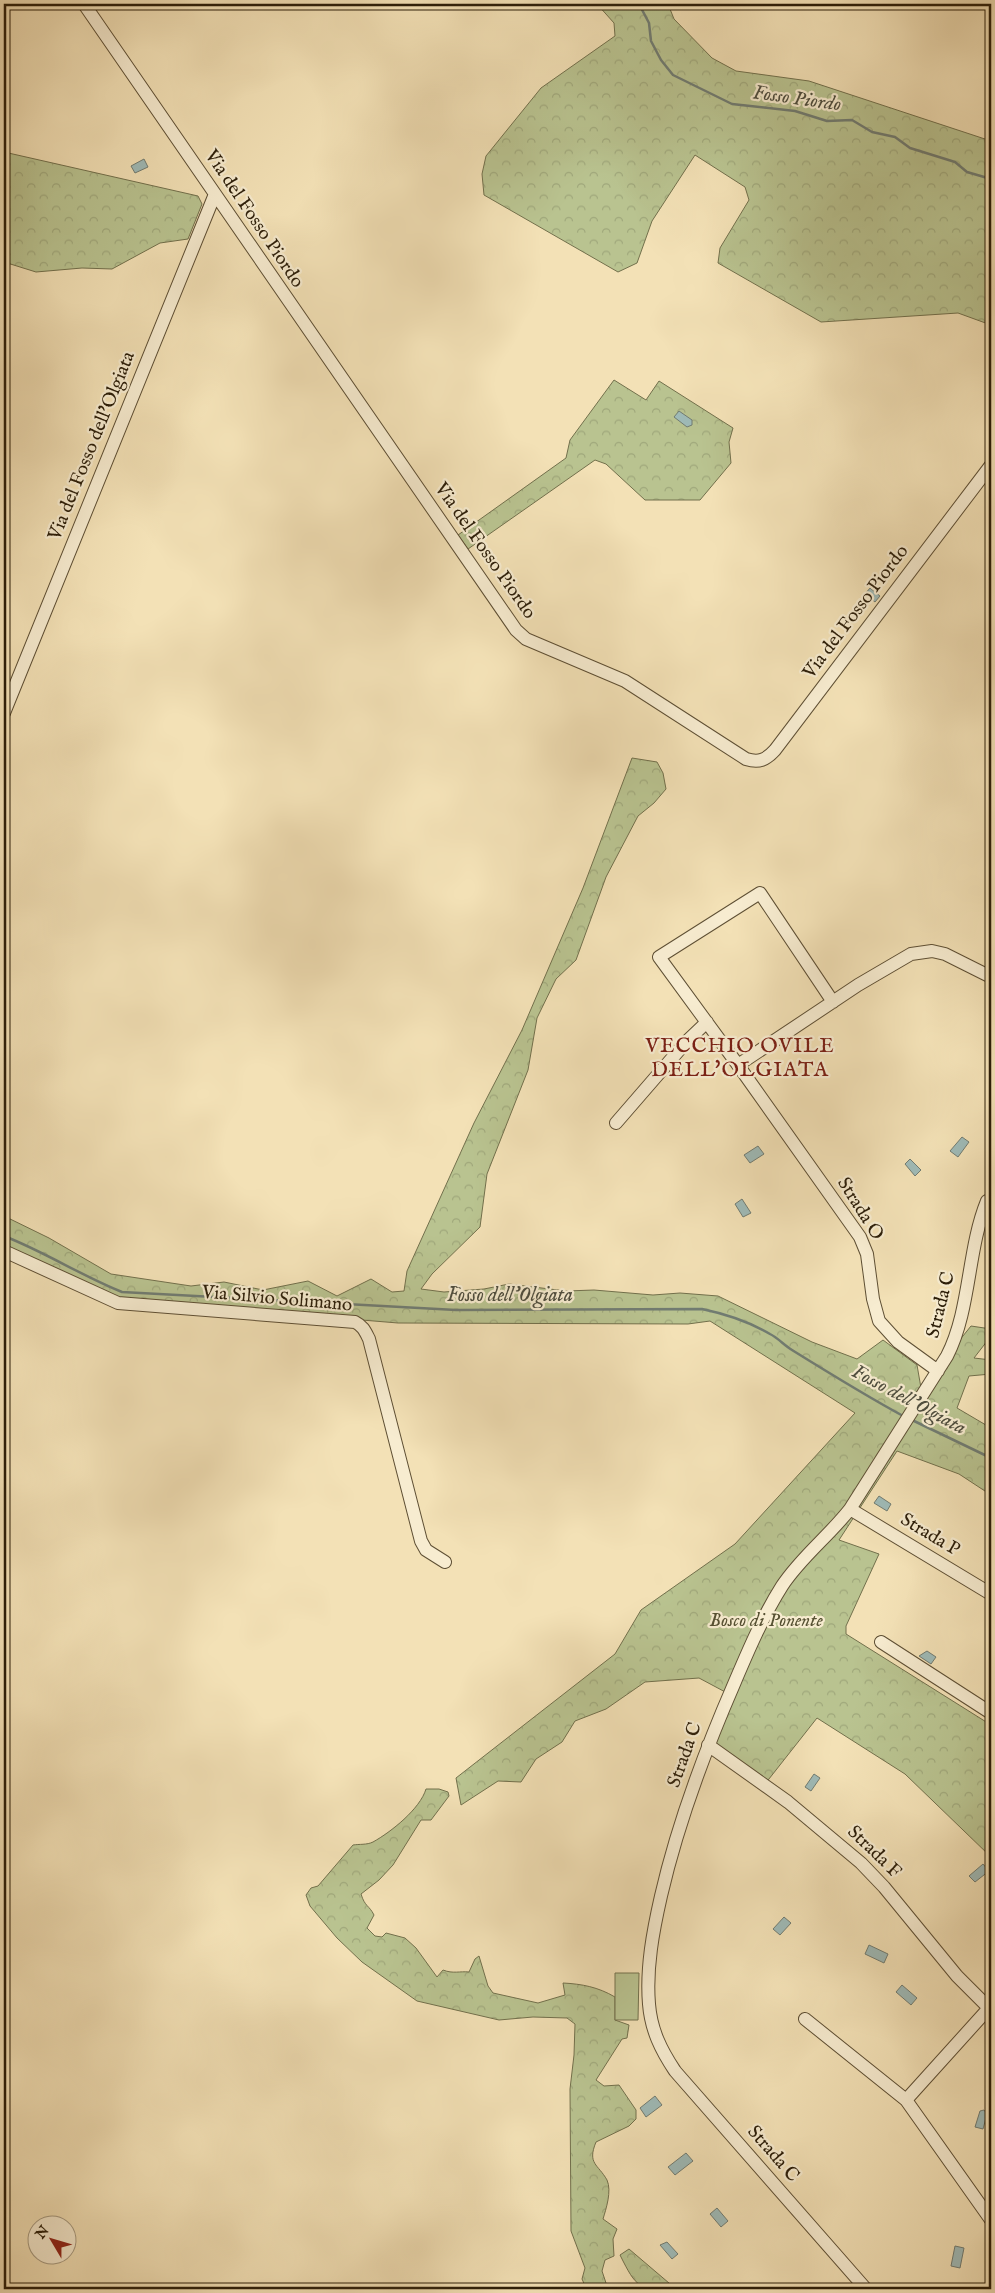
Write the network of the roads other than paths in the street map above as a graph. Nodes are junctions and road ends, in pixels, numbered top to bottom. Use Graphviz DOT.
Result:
graph roads {
  1 [pos="84,4"];
  2 [pos="215,194"];
  3 [pos="991,465"];
  4 [pos="4,713"];
  5 [pos="991,977"];
  6 [pos="833,1002"];
  7 [pos="707,1022"];
  8 [pos="738,1065"];
  9 [pos="616,1123"];
  10 [pos="990,1201"];
  11 [pos="4,1251"];
  12 [pos="938,1371"];
  13 [pos="850,1509"];
  14 [pos="445,1562"];
  15 [pos="991,1594"];
  16 [pos="881,1642"];
  17 [pos="991,1712"];
  18 [pos="708,1745"];
  19 [pos="990,2009"];
  20 [pos="805,2019"];
  21 [pos="906,2100"];
  22 [pos="991,2220"];
  23 [pos="866,2289"];
  1 -- 2 [label="street, Via del Fosso Piordo"];
  2 -- 3 [label="street, Via del Fosso Piordo"];
  2 -- 4 [label="street, Via del Fosso dell'Olgiata"];
  5 -- 6 [label="street"];
  6 -- 7 [label="street, Strada O"];
  6 -- 8 [label="street"];
  7 -- 8 [label="street, Strada O"];
  7 -- 9 [label="street"];
  8 -- 12 [label="street, Strada O"];
  10 -- 12 [label="street, Strada C"];
  11 -- 14 [label="street, Via Silvio Solimano"];
  12 -- 13 [label="street, Strada C"];
  13 -- 15 [label="street, Strada P"];
  13 -- 18 [label="street, Strada C"];
  16 -- 17 [label="street"];
  18 -- 19 [label="street, Strada F"];
  18 -- 23 [label="street, Strada C"];
  19 -- 21 [label="street"];
  20 -- 21 [label="street"];
  21 -- 22 [label="street"];
}
